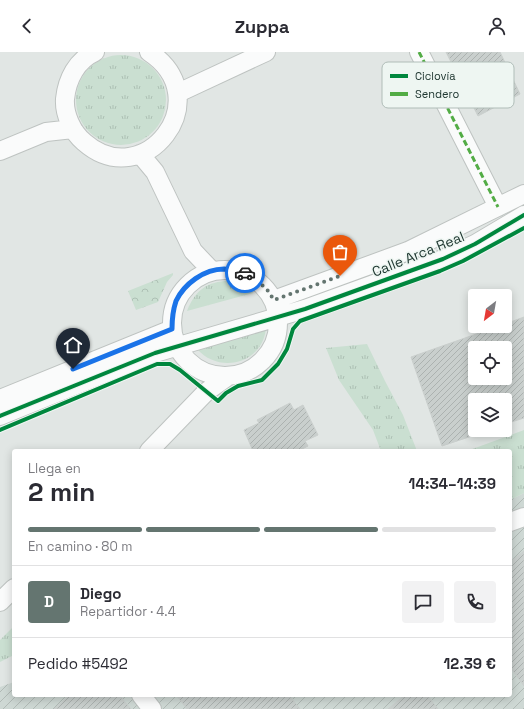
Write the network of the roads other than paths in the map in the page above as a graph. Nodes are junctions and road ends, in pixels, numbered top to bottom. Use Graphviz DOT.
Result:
graph roads {
  1 [pos="266,52"];
  2 [pos="419,52"];
  3 [pos="92,53"];
  4 [pos="159,54"];
  5 [pos="424,62"];
  6 [pos="178,93"];
  7 [pos="448,108"];
  8 [pos="70,121"];
  9 [pos="0,151"];
  10 [pos="147,151"];
  11 [pos="524,194"];
  12 [pos="498,207"];
  13 [pos="524,215"];
  14 [pos="204,274"];
  15 [pos="274,300"];
  16 [pos="279,317"];
  17 [pos="172,329"];
  18 [pos="178,347"];
  19 [pos="218,376"];
  20 [pos="0,399"];
  21 [pos="0,416"];
  22 [pos="151,449"];
  23 [pos="524,517"];
  24 [pos="512,521"];
  25 [pos="12,590"];
  26 [pos="0,602"];
  27 [pos="142,697"];
  28 [pos="152,709"];
  1 -- 6 [label="street"];
  2 -- 5 [label="street"];
  3 -- 8 [label="street"];
  4 -- 6 [label="street"];
  6 -- 10 [label="street"];
  7 -- 12 [label="street"];
  8 -- 9 [label="street"];
  8 -- 10 [label="street"];
  10 -- 14 [label="street"];
  11 -- 12 [label="street, Calle Arca Real"];
  12 -- 15 [label="street, Calle Arca Real"];
  13 -- 16 [label="street, Calle Arca Real"];
  14 -- 15 [label="street"];
  14 -- 17 [label="street"];
  15 -- 16 [label="street"];
  16 -- 18 [label="street, Calle Arca Real"];
  16 -- 19 [label="street"];
  17 -- 18 [label="street"];
  17 -- 20 [label="street"];
  18 -- 19 [label="street"];
  18 -- 21 [label="street, Calle Arca Real"];
  19 -- 22 [label="street"];
  23 -- 24 [label="street"];
  25 -- 26 [label="street"];
  27 -- 28 [label="street"];
}
